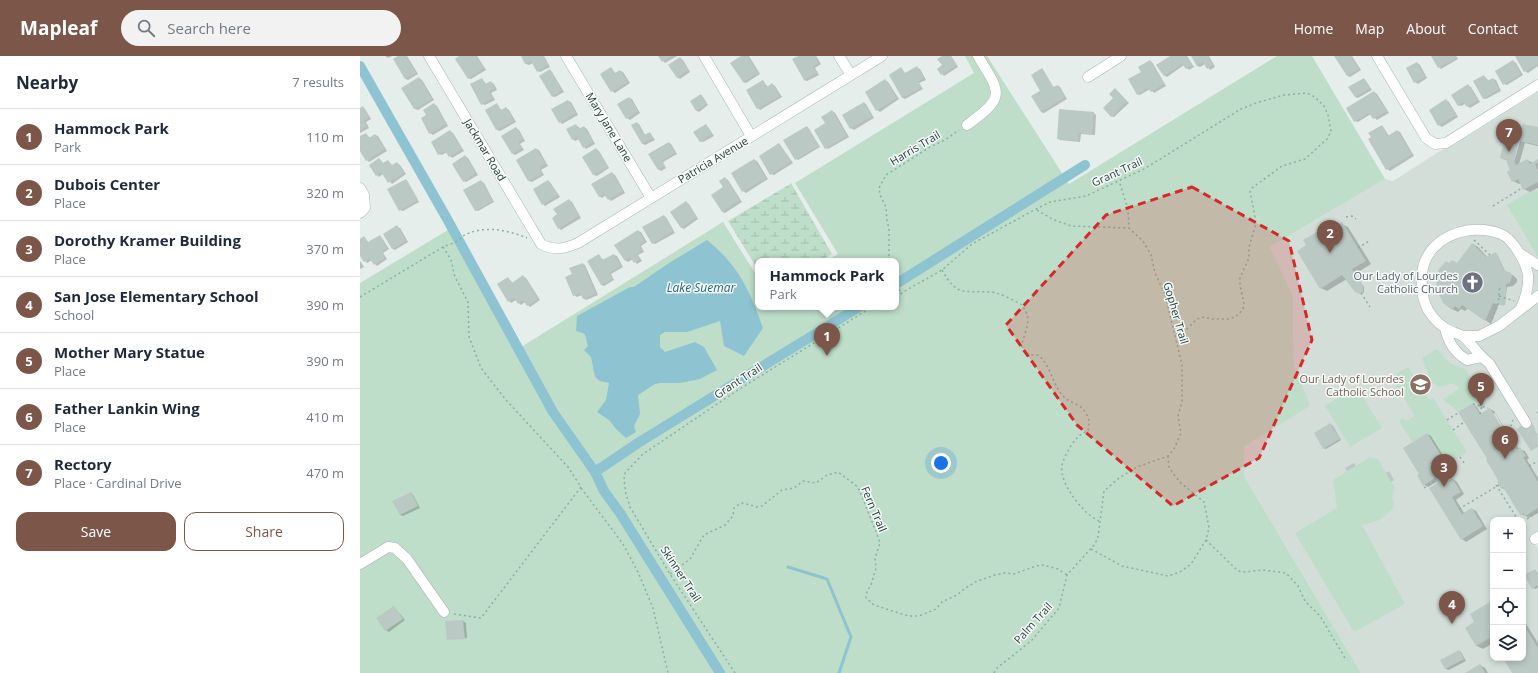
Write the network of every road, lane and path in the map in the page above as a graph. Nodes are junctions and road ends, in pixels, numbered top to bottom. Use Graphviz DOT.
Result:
graph roads {
  1 [pos="429,56"];
  2 [pos="566,56"];
  3 [pos="704,56"];
  4 [pos="839,56"];
  5 [pos="882,56"];
  6 [pos="978,56"];
  7 [pos="1117,57"];
  8 [pos="1379,57"];
  9 [pos="851,75"];
  10 [pos="1088,77"];
  11 [pos="1538,85"];
  12 [pos="967,126"];
  13 [pos="752,136"];
  14 [pos="1119,180"];
  15 [pos="360,188"];
  16 [pos="1522,188"];
  17 [pos="651,198"];
  18 [pos="1493,206"];
  19 [pos="1036,209"];
  20 [pos="362,210"];
  21 [pos="1346,217"];
  22 [pos="1356,219"];
  23 [pos="1129,228"];
  24 [pos="1462,232"];
  25 [pos="1369,241"];
  26 [pos="541,244"];
  27 [pos="443,247"];
  28 [pos="1358,248"];
  29 [pos="1519,253"];
  30 [pos="1490,255"];
  31 [pos="889,258"];
  32 [pos="1538,265"];
  33 [pos="942,270"];
  34 [pos="1500,285"];
  35 [pos="899,290"];
  36 [pos="1361,293"];
  37 [pos="902,294"];
  38 [pos="899,295"];
  39 [pos="1499,296"];
  40 [pos="1538,296"];
  41 [pos="360,297"];
  42 [pos="1520,306"];
  43 [pos="1370,307"];
  44 [pos="867,310"];
  45 [pos="1490,323"];
  46 [pos="1445,328"];
  47 [pos="1175,336"];
  48 [pos="1463,336"];
  49 [pos="1482,357"];
  50 [pos="1489,377"];
  51 [pos="1478,400"];
  52 [pos="1473,404"];
  53 [pos="1481,406"];
  54 [pos="1488,408"];
  55 [pos="1458,413"];
  56 [pos="1480,414"];
  57 [pos="1514,417"];
  58 [pos="1447,420"];
  59 [pos="1464,422"];
  60 [pos="1526,423"];
  61 [pos="1453,430"];
  62 [pos="1509,431"];
  63 [pos="1168,456"];
  64 [pos="1460,457"];
  65 [pos="1538,461"];
  66 [pos="1465,464"];
  67 [pos="1529,466"];
  68 [pos="624,480"];
  69 [pos="1436,480"];
  70 [pos="580,487"];
  71 [pos="1424,488"];
  72 [pos="1459,508"];
  73 [pos="1535,510"];
  74 [pos="1538,512"];
  75 [pos="1516,517"];
  76 [pos="1526,520"];
  77 [pos="1099,521"];
  78 [pos="1206,540"];
  79 [pos="1090,549"];
  80 [pos="360,564"];
  81 [pos="670,574"];
  82 [pos="1067,575"];
  83 [pos="444,612"];
  84 [pos="1345,658"];
  85 [pos="668,673"];
  86 [pos="736,673"];
  87 [pos="994,673"];
  1 -- 26 [label="street, Jackmar Road"];
  2 -- 17 [label="street, Mary Jane Lane"];
  3 -- 13 [label="street"];
  4 -- 9 [label="street"];
  5 -- 9 [label="street, Patricia Avenue"];
  6 -- 12 [label="street"];
  7 -- 10 [label="street"];
  8 -- 11 [label="street"];
  9 -- 13 [label="street, Patricia Avenue"];
  12 -- 31 [label="path, Harris Trail"];
  13 -- 17 [label="street, Patricia Avenue"];
  14 -- 19 [label="path, Grant Trail"];
  14 -- 23 [label="path"];
  14 -- 47 [label="path, Grant Trail"];
  15 -- 20 [label="street"];
  16 -- 18 [label="path"];
  17 -- 26 [label="street, Patricia Avenue"];
  19 -- 23 [label="path"];
  19 -- 33 [label="path, Grant Trail"];
  21 -- 22 [label="path"];
  23 -- 47 [label="path, Gopher Trail"];
  24 -- 29 [label="street"];
  24 -- 30 [label="path"];
  24 -- 46 [label="street"];
  25 -- 28 [label="path"];
  26 -- 27 [label="path"];
  27 -- 41 [label="path"];
  27 -- 70 [label="path"];
  29 -- 32 [label="street"];
  29 -- 42 [label="street"];
  33 -- 37 [label="path, Grant Trail"];
  33 -- 77 [label="path"];
  34 -- 39 [label="path"];
  35 -- 37 [label="path"];
  36 -- 43 [label="path"];
  37 -- 38 [label="path, Grant Trail"];
  39 -- 42 [label="path"];
  39 -- 45 [label="path"];
  40 -- 42 [label="street"];
  42 -- 48 [label="street"];
  44 -- 68 [label="path, Grant Trail"];
  46 -- 48 [label="street"];
  46 -- 49 [label="street"];
  47 -- 63 [label="path, Gopher Trail"];
  48 -- 49 [label="street"];
  49 -- 60 [label="street"];
  50 -- 53 [label="path"];
  51 -- 53 [label="path"];
  52 -- 53 [label="path"];
  53 -- 54 [label="path"];
  53 -- 56 [label="path"];
  55 -- 58 [label="path"];
  57 -- 62 [label="path"];
  59 -- 61 [label="path"];
  63 -- 77 [label="path, Palm Trail"];
  63 -- 78 [label="path"];
  64 -- 66 [label="path"];
  65 -- 67 [label="path"];
  68 -- 81 [label="path, Skinner Trail"];
  69 -- 71 [label="path"];
  70 -- 83 [label="path"];
  70 -- 85 [label="path"];
  72 -- 75 [label="path"];
  73 -- 74 [label="path"];
  74 -- 76 [label="path"];
  77 -- 79 [label="path, Palm Trail"];
  78 -- 79 [label="path"];
  78 -- 84 [label="path"];
  79 -- 82 [label="path, Palm Trail"];
  80 -- 83 [label="street"];
  81 -- 82 [label="path, Fern Trail"];
  81 -- 86 [label="path, Skinner Trail"];
  82 -- 87 [label="path, Palm Trail"];
}
